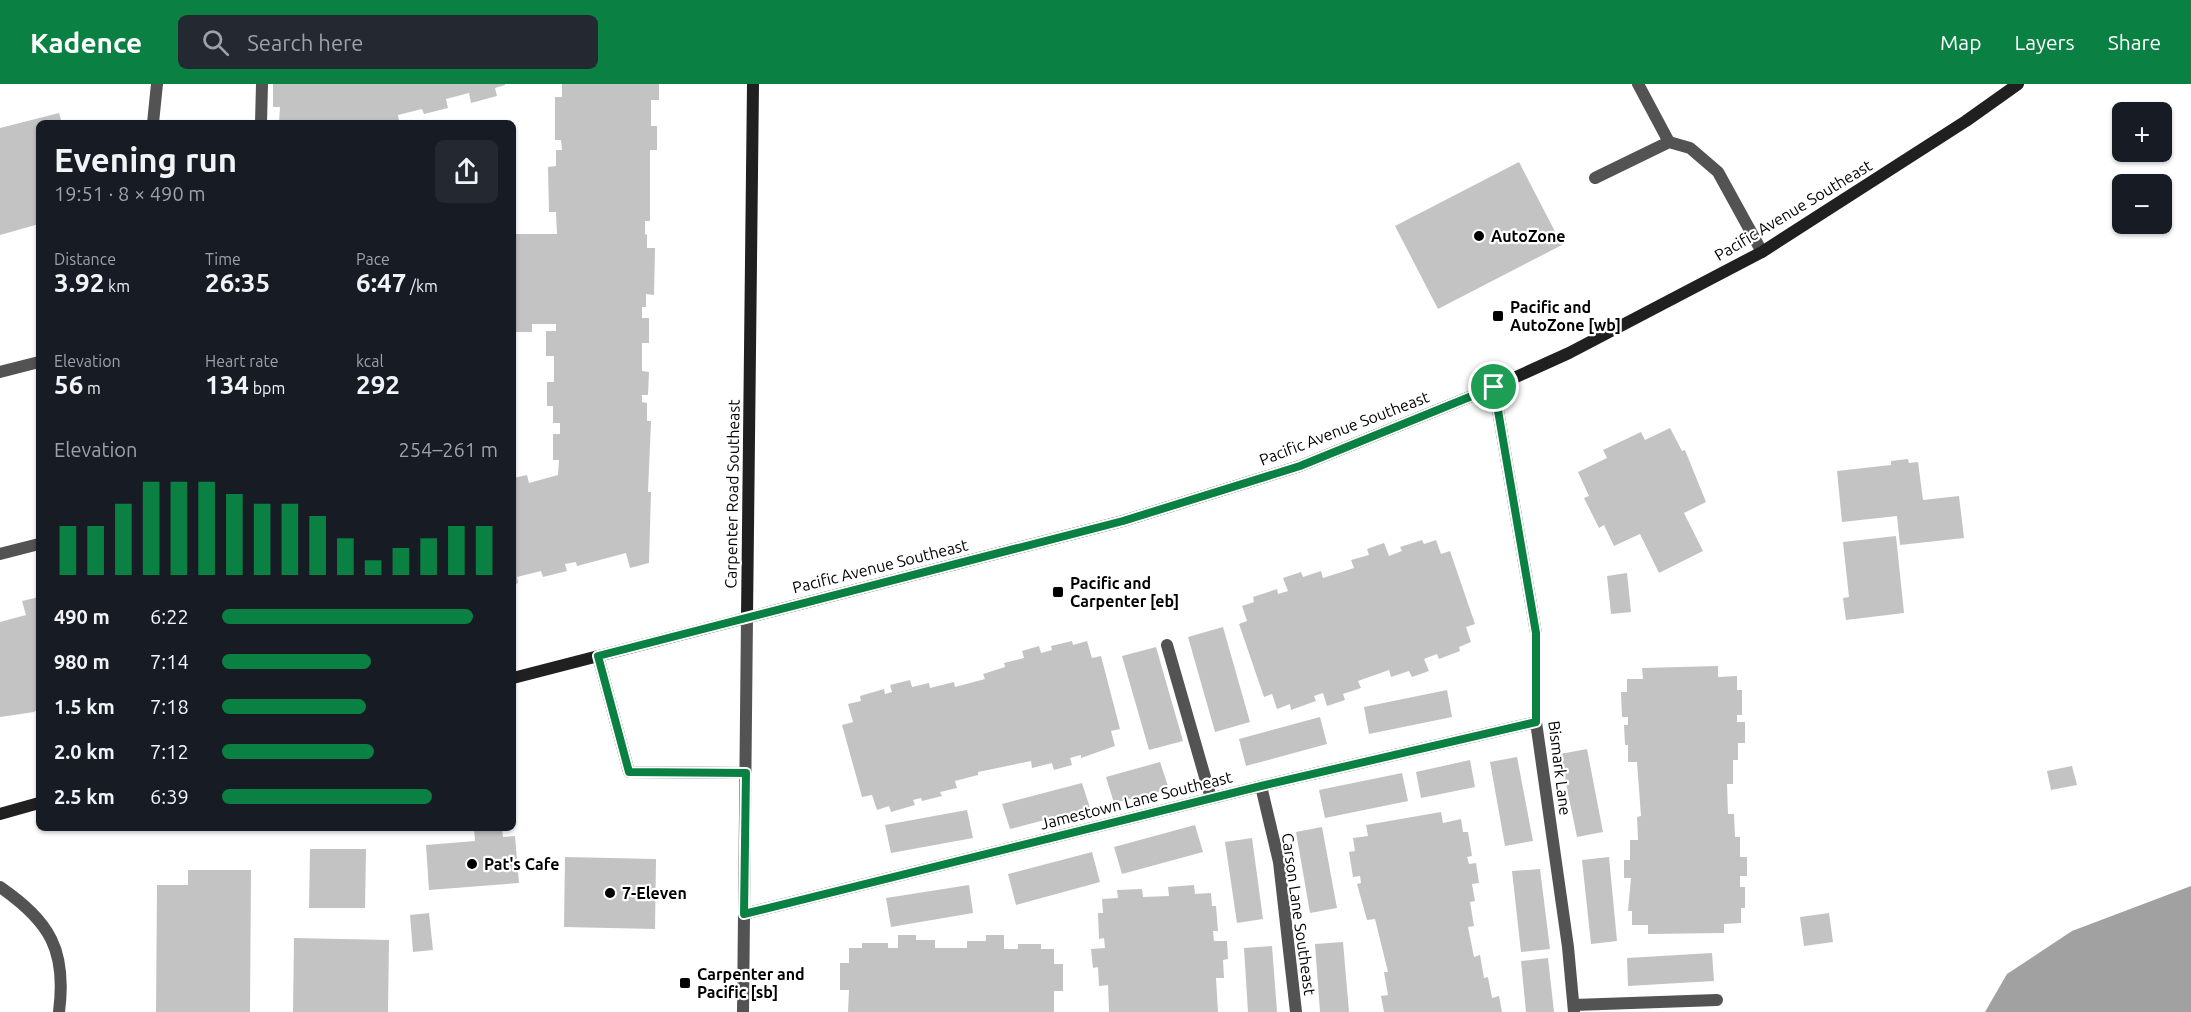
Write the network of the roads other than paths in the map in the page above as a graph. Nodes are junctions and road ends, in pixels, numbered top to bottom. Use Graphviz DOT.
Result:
graph roads {
  1 [pos="157,84"];
  2 [pos="262,84"];
  3 [pos="753,84"];
  4 [pos="1638,84"];
  5 [pos="2018,84"];
  6 [pos="153,120"];
  7 [pos="261,120"];
  8 [pos="1669,142"];
  9 [pos="1595,178"];
  10 [pos="1762,252"];
  11 [pos="36,363"];
  12 [pos="0,372"];
  13 [pos="1494,387"];
  14 [pos="36,545"];
  15 [pos="0,554"];
  16 [pos="747,617"];
  17 [pos="1167,645"];
  18 [pos="598,656"];
  19 [pos="516,677"];
  20 [pos="1536,722"];
  21 [pos="746,773"];
  22 [pos="1261,786"];
  23 [pos="1211,798"];
  24 [pos="36,804"];
  25 [pos="0,814"];
  26 [pos="0,887"];
  27 [pos="744,914"];
  28 [pos="1717,1000"];
  29 [pos="1574,1009"];
  30 [pos="59,1012"];
  31 [pos="743,1012"];
  32 [pos="1296,1012"];
  1 -- 6 [label="street"];
  2 -- 7 [label="street"];
  3 -- 16 [label="main road, Carpenter Road Southeast"];
  4 -- 8 [label="street"];
  5 -- 10 [label="main road, Pacific Avenue Southeast"];
  8 -- 9 [label="street"];
  8 -- 10 [label="street"];
  10 -- 13 [label="main road, Pacific Avenue Southeast"];
  11 -- 12 [label="street"];
  13 -- 16 [label="main road, Pacific Avenue Southeast"];
  13 -- 20 [label="street, Bismark Lane"];
  14 -- 15 [label="street"];
  16 -- 18 [label="main road, Pacific Avenue Southeast"];
  16 -- 21 [label="street, Carpenter Road Southeast"];
  17 -- 23 [label="street"];
  18 -- 19 [label="main road, Pacific Avenue Southeast"];
  18 -- 21 [label="street"];
  20 -- 22 [label="street, Jamestown Lane Southeast"];
  20 -- 29 [label="street, Bismark Lane"];
  21 -- 27 [label="street, Carpenter Road Southeast"];
  22 -- 23 [label="street, Jamestown Lane Southeast"];
  22 -- 32 [label="street, Carson Lane Southeast"];
  23 -- 27 [label="street, Jamestown Lane Southeast"];
  24 -- 25 [label="main road"];
  26 -- 30 [label="street"];
  27 -- 31 [label="street, Carpenter Road Southeast"];
  28 -- 29 [label="street"];
}
